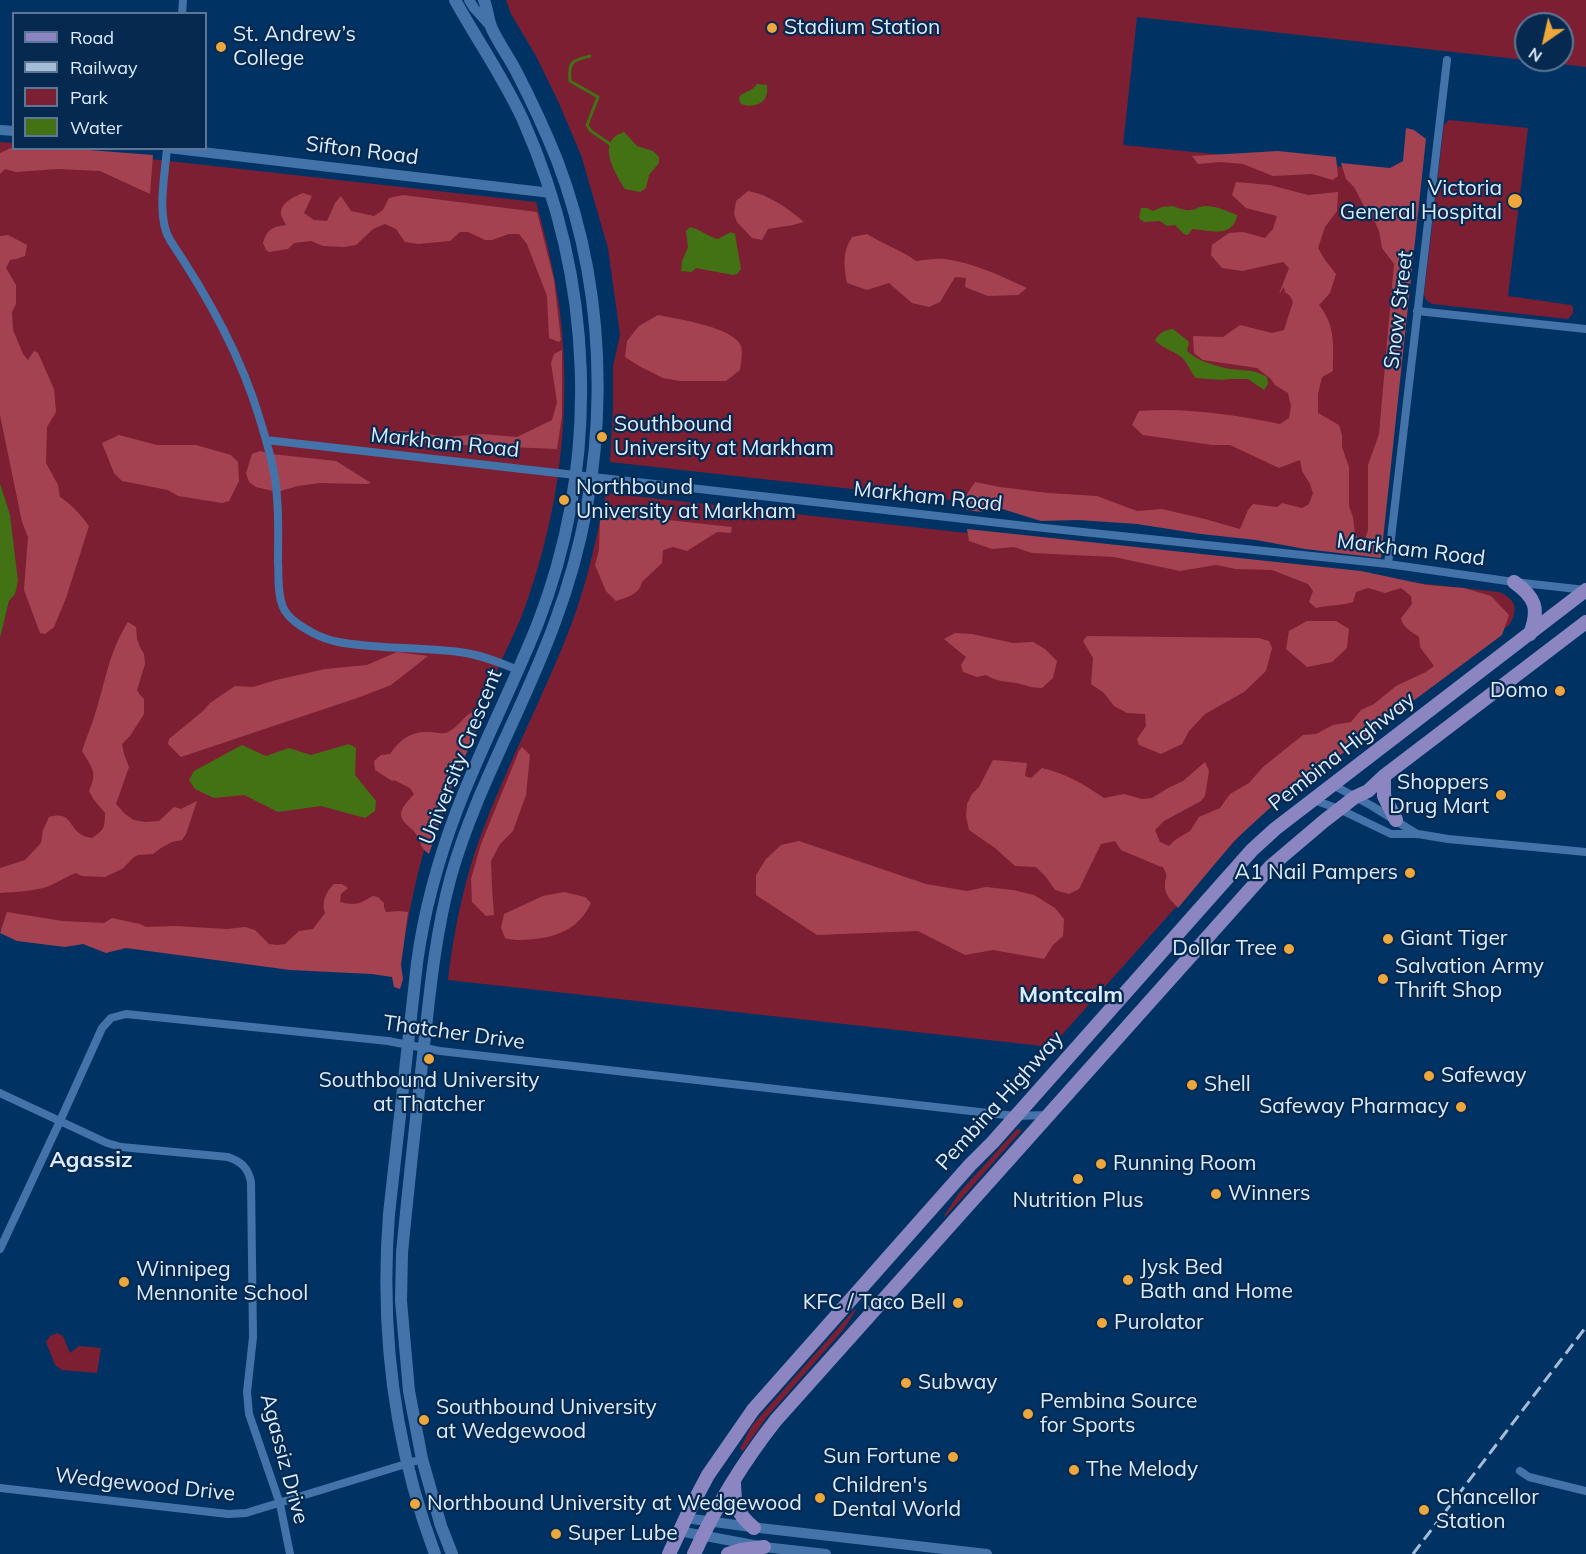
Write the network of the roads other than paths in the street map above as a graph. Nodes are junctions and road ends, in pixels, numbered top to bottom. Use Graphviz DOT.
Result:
graph roads {
  1 [pos="455,0"];
  2 [pos="469,0"];
  3 [pos="484,0"];
  4 [pos="491,27"];
  5 [pos="1448,60"];
  6 [pos="170,150"];
  7 [pos="179,150"];
  8 [pos="551,193"];
  9 [pos="1417,311"];
  10 [pos="1586,330"];
  11 [pos="266,440"];
  12 [pos="576,475"];
  13 [pos="592,477"];
  14 [pos="1388,564"];
  15 [pos="1514,582"];
  16 [pos="1586,590"];
  17 [pos="1586,622"];
  18 [pos="1530,634"];
  19 [pos="518,670"];
  20 [pos="1384,776"];
  21 [pos="1333,785"];
  22 [pos="1356,797"];
  23 [pos="1314,800"];
  24 [pos="1340,809"];
  25 [pos="1396,820"];
  26 [pos="1418,834"];
  27 [pos="1586,852"];
  28 [pos="407,1045"];
  29 [pos="424,1048"];
  30 [pos="0,1093"];
  31 [pos="1048,1114"];
  32 [pos="1015,1116"];
  33 [pos="60,1121"];
  34 [pos="0,1249"];
  35 [pos="422,1459"];
  36 [pos="406,1464"];
  37 [pos="1520,1471"];
  38 [pos="734,1479"];
  39 [pos="0,1488"];
  40 [pos="1586,1491"];
  41 [pos="280,1504"];
  42 [pos="710,1522"];
  43 [pos="682,1524"];
  44 [pos="754,1528"];
  45 [pos="703,1535"];
  46 [pos="764,1547"];
  47 [pos="290,1554"];
  48 [pos="435,1554"];
  49 [pos="452,1554"];
  50 [pos="669,1554"];
  51 [pos="694,1554"];
  52 [pos="728,1554"];
  53 [pos="826,1554"];
  54 [pos="987,1554"];
  1 -- 8 [label="main road, University Crescent"];
  2 -- 4 [label="street"];
  3 -- 4 [label="main road, University Crescent"];
  4 -- 13 [label="main road, University Crescent"];
  5 -- 9 [label="street, Snow Street"];
  6 -- 11 [label="street"];
  7 -- 8 [label="street, Sifton Road"];
  8 -- 12 [label="main road, University Crescent"];
  9 -- 10 [label="street"];
  9 -- 14 [label="street, Snow Street"];
  11 -- 12 [label="street, Markham Road"];
  11 -- 19 [label="street"];
  12 -- 13 [label="street, Markham Road"];
  12 -- 19 [label="main road, University Crescent"];
  13 -- 14 [label="street, Markham Road"];
  13 -- 29 [label="main road, University Crescent"];
  14 -- 15 [label="street, Markham Road"];
  15 -- 16 [label="street, Markham Road"];
  15 -- 18 [label="main road"];
  16 -- 18 [label="main road, Pembina Highway"];
  17 -- 20 [label="main road, Pembina Highway"];
  18 -- 21 [label="main road, Pembina Highway"];
  19 -- 28 [label="main road, University Crescent"];
  20 -- 22 [label="main road, Pembina Highway"];
  20 -- 25 [label="main road"];
  21 -- 22 [label="street"];
  21 -- 23 [label="main road, Pembina Highway"];
  22 -- 24 [label="main road, Pembina Highway"];
  22 -- 25 [label="street"];
  23 -- 24 [label="street"];
  23 -- 32 [label="main road, Pembina Highway"];
  24 -- 26 [label="street"];
  24 -- 31 [label="main road, Pembina Highway"];
  25 -- 26 [label="street"];
  26 -- 27 [label="street"];
  28 -- 29 [label="street, Thatcher Drive"];
  28 -- 33 [label="street, Thatcher Drive"];
  28 -- 36 [label="main road, University Crescent"];
  29 -- 32 [label="street, Thatcher Drive"];
  29 -- 35 [label="main road, University Crescent"];
  30 -- 33 [label="street, Agassiz Drive"];
  31 -- 32 [label="street, Thatcher Drive"];
  31 -- 38 [label="main road, Pembina Highway"];
  32 -- 43 [label="main road, Pembina Highway"];
  33 -- 34 [label="street, Thatcher Drive"];
  33 -- 41 [label="street, Agassiz Drive"];
  35 -- 36 [label="street, Wedgewood Drive"];
  35 -- 49 [label="main road, University Crescent"];
  36 -- 41 [label="street, Wedgewood Drive"];
  36 -- 48 [label="main road, University Crescent"];
  37 -- 40 [label="street"];
  38 -- 42 [label="main road, Pembina Highway"];
  38 -- 44 [label="main road"];
  39 -- 41 [label="street, Wedgewood Drive"];
  41 -- 47 [label="street, Agassiz Drive"];
  42 -- 43 [label="street"];
  42 -- 44 [label="street"];
  42 -- 45 [label="main road, Pembina Highway"];
  43 -- 45 [label="street"];
  43 -- 50 [label="main road, Pembina Highway"];
  44 -- 54 [label="street"];
  45 -- 46 [label="street"];
  45 -- 51 [label="main road, Pembina Highway"];
  46 -- 52 [label="main road"];
  46 -- 53 [label="street"];
}
